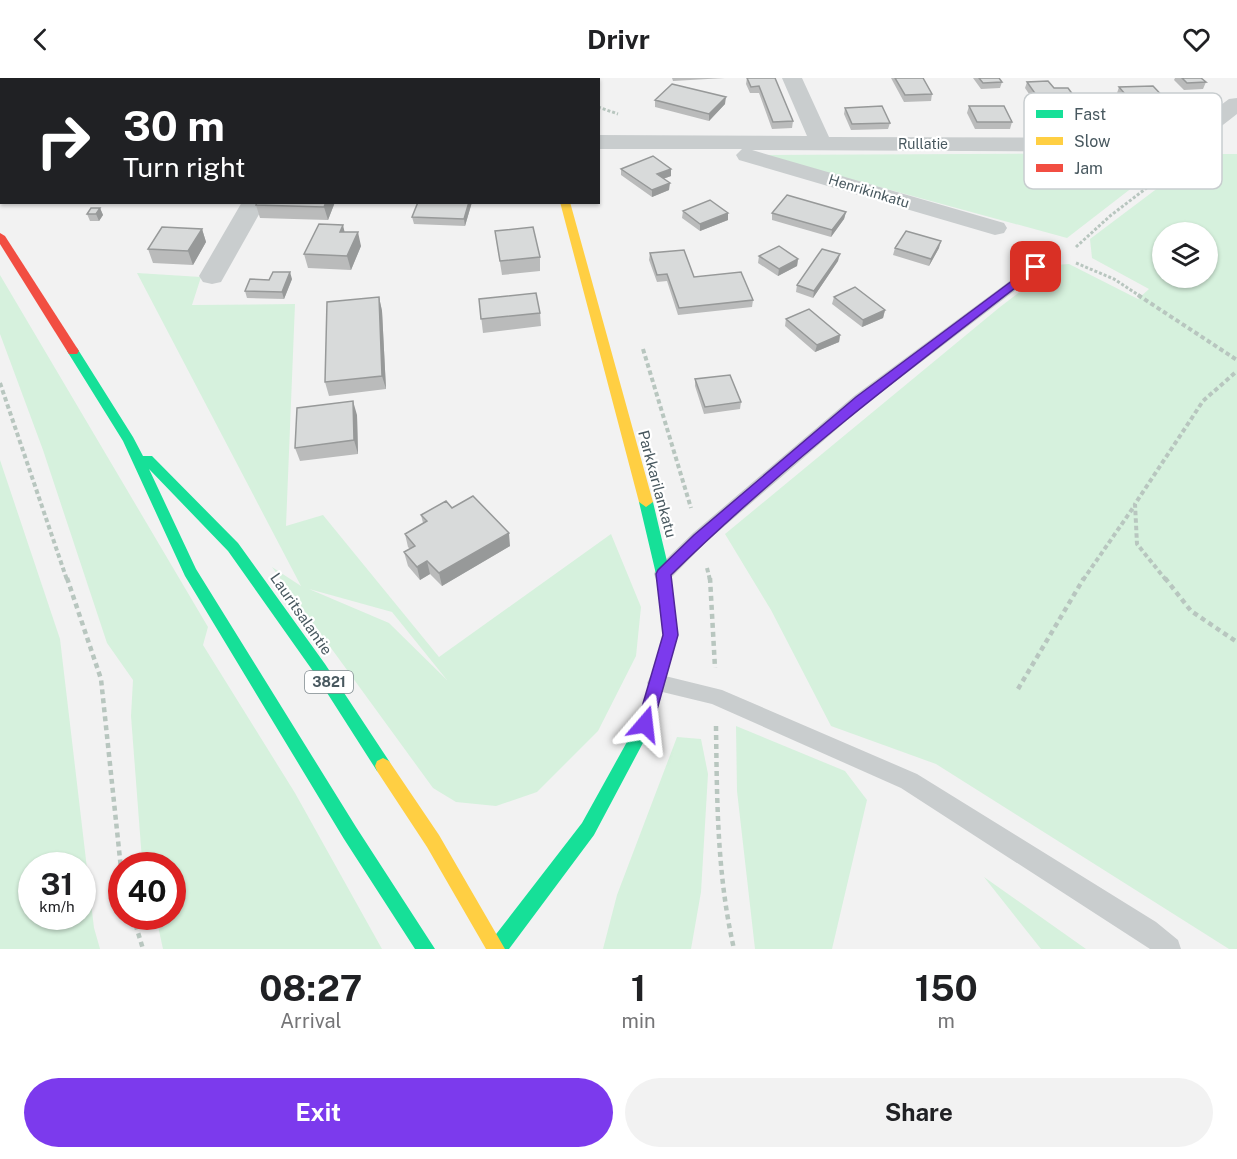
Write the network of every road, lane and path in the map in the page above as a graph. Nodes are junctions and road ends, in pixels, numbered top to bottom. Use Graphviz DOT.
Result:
graph roads {
  1 [pos="792,78"];
  2 [pos="1237,104"];
  3 [pos="1222,115"];
  4 [pos="600,142"];
  5 [pos="821,144"];
  6 [pos="1024,145"];
  7 [pos="739,149"];
  8 [pos="1145,189"];
  9 [pos="253,204"];
  10 [pos="566,204"];
  11 [pos="995,228"];
  12 [pos="0,236"];
  13 [pos="1058,256"];
  14 [pos="212,276"];
  15 [pos="1237,360"];
  16 [pos="1237,371"];
  17 [pos="0,382"];
  18 [pos="129,440"];
  19 [pos="1135,504"];
  20 [pos="663,574"];
  21 [pos="1237,642"];
  22 [pos="657,683"];
  23 [pos="1018,689"];
  24 [pos="119,852"];
  25 [pos="137,930"];
  26 [pos="143,949"];
  27 [pos="426,949"];
  28 [pos="497,949"];
  29 [pos="1169,949"];
  1 -- 5 [label="street"];
  2 -- 3 [label="street, Rullatie"];
  4 -- 7 [label="street, Rullatie"];
  5 -- 6 [label="street, Rullatie"];
  5 -- 7 [label="street, Rullatie"];
  7 -- 11 [label="street, Henrikinkatu"];
  8 -- 13 [label="path"];
  9 -- 14 [label="street"];
  10 -- 20 [label="main road, Parkkarilankatu"];
  12 -- 18 [label="main road, Lauritsalantie / 3821"];
  13 -- 15 [label="path"];
  13 -- 20 [label="lane"];
  16 -- 19 [label="path"];
  17 -- 24 [label="path"];
  18 -- 27 [label="main road, Lauritsalantie / 3821"];
  18 -- 28 [label="main road, Lauritsalantie / 3821"];
  19 -- 21 [label="path"];
  19 -- 23 [label="path"];
  20 -- 22 [label="main road, Parkkarilankatu"];
  22 -- 28 [label="main road, Parkkarilankatu"];
  22 -- 29 [label="lane"];
  25 -- 26 [label="path"];
}
